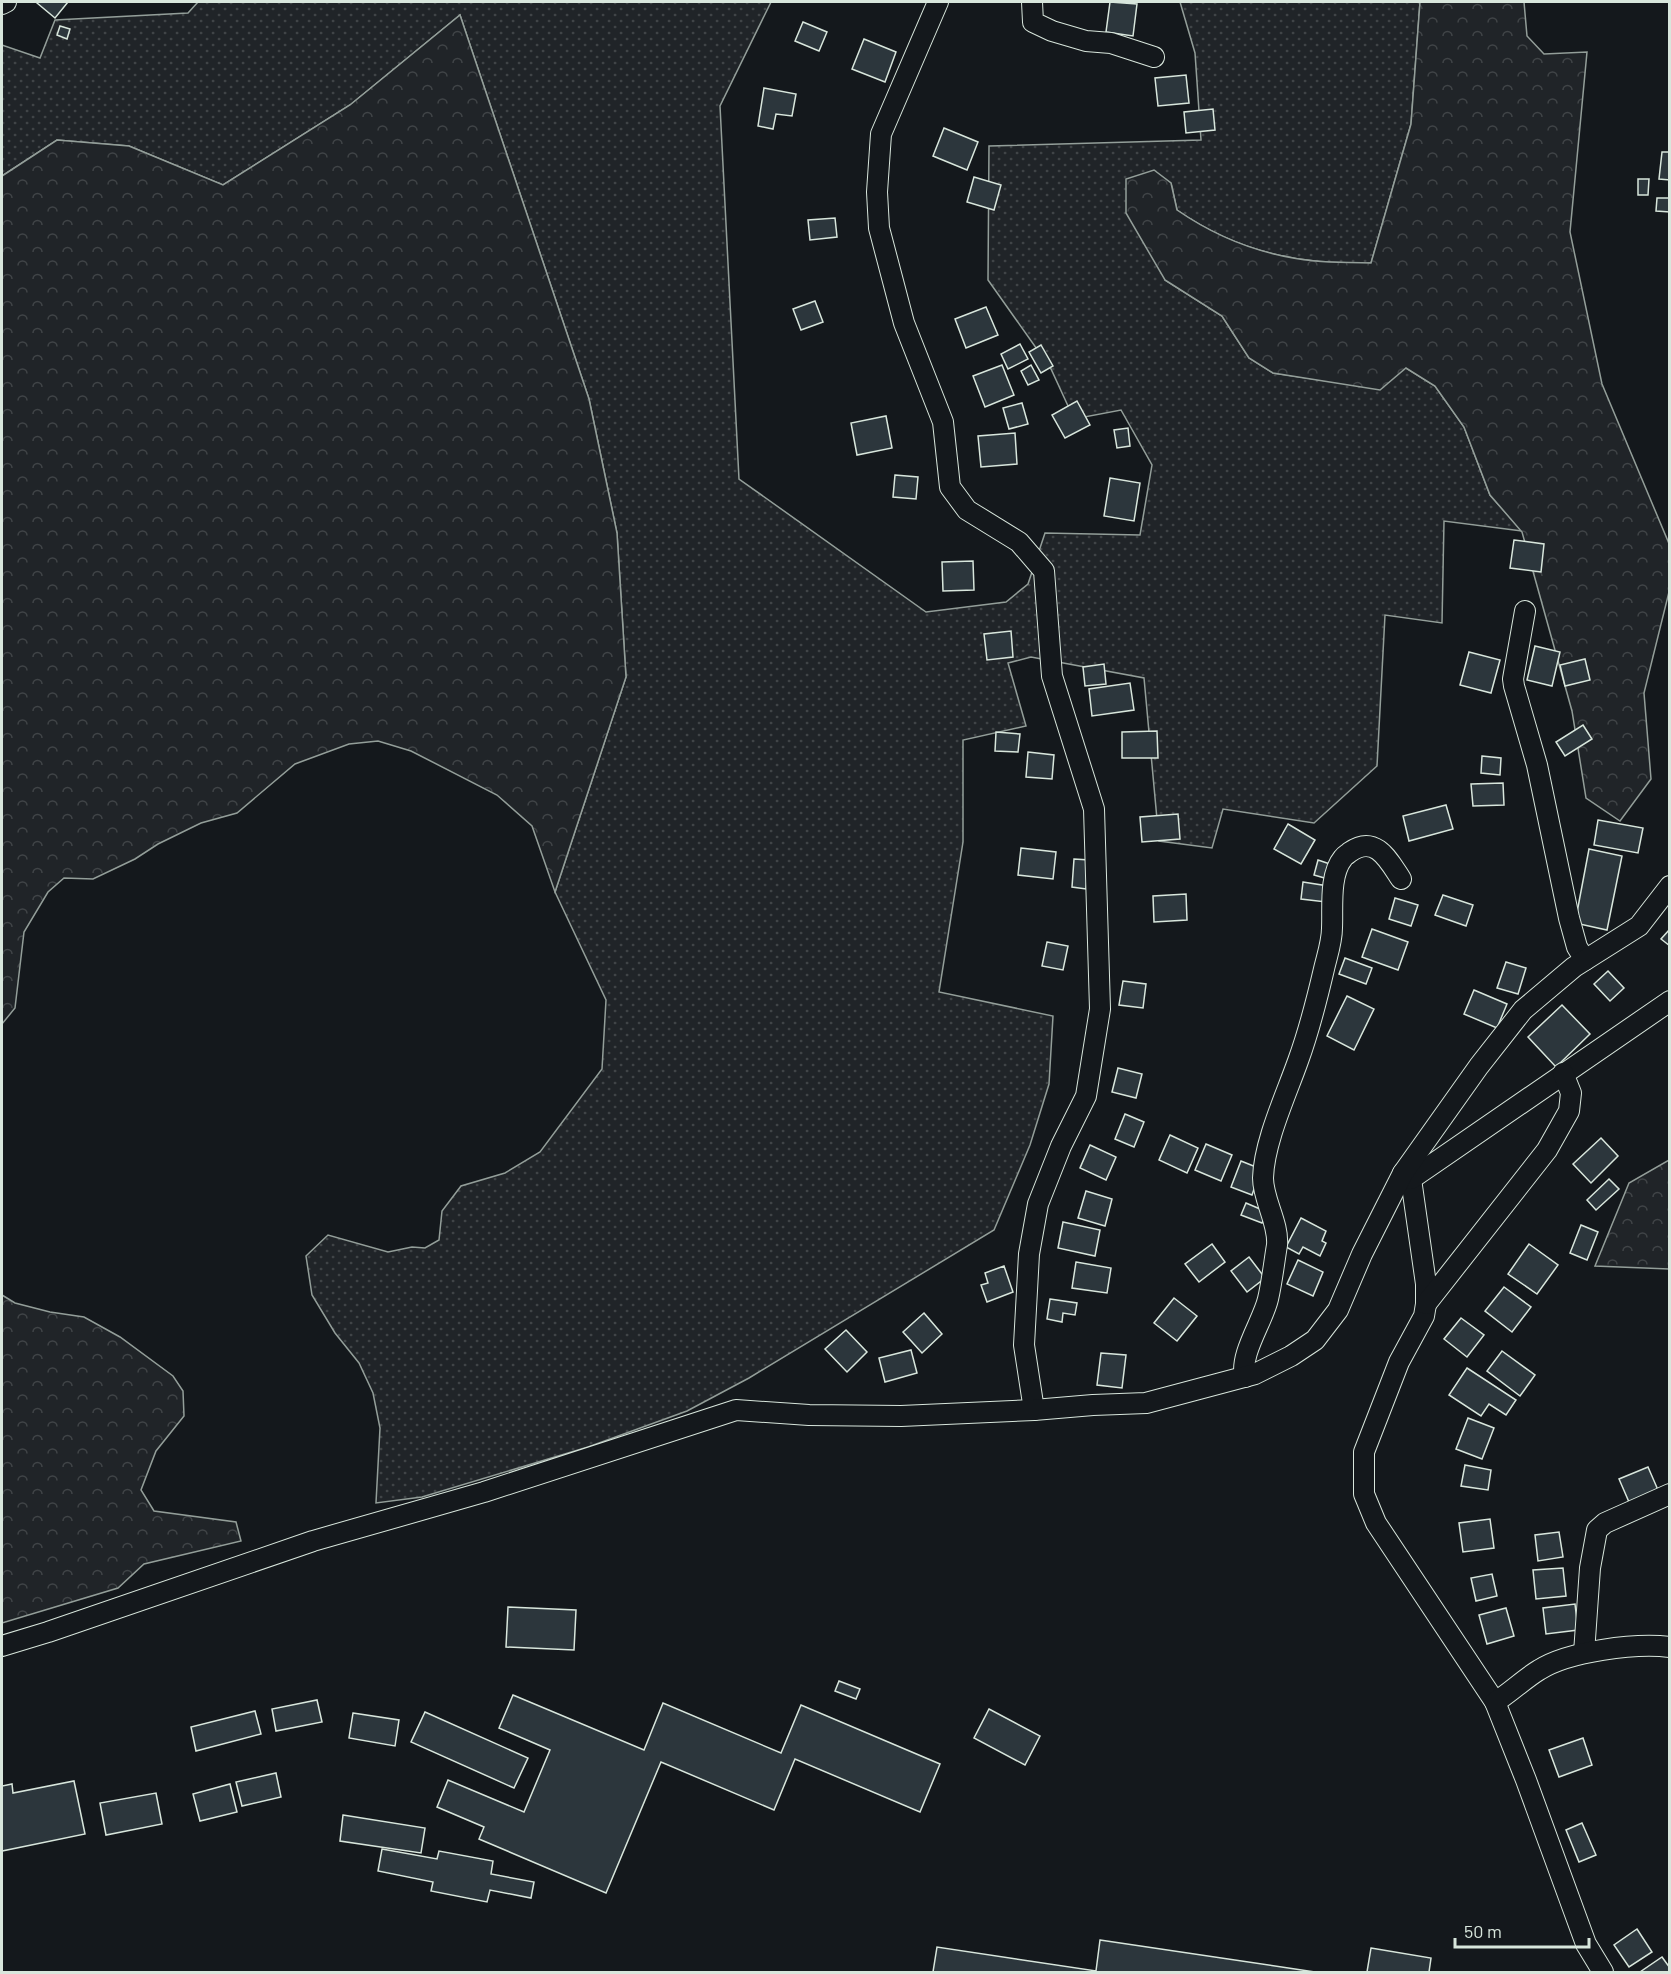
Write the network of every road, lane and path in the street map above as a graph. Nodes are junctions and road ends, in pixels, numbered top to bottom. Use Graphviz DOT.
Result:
graph roads {
  1 [pos="6,2"];
  2 [pos="938,2"];
  3 [pos="1032,2"];
  4 [pos="2,4"];
  5 [pos="1154,57"];
  6 [pos="1525,611"];
  7 [pos="1401,879"];
  8 [pos="1670,886"];
  9 [pos="1585,960"];
  10 [pos="1670,1001"];
  11 [pos="1563,1073"];
  12 [pos="1407,1176"];
  13 [pos="1426,1304"];
  14 [pos="1245,1377"];
  15 [pos="1034,1410"];
  16 [pos="1670,1494"];
  17 [pos="2,1646"];
  18 [pos="1670,1647"];
  19 [pos="1584,1653"];
  20 [pos="1495,1702"];
  21 [pos="1603,1972"];
  1 -- 4 [label="street"];
  2 -- 15 [label="street"];
  3 -- 5 [label="street"];
  6 -- 9 [label="street"];
  7 -- 14 [label="street"];
  8 -- 9 [label="street"];
  9 -- 12 [label="street"];
  10 -- 11 [label="street"];
  11 -- 12 [label="street"];
  11 -- 13 [label="street"];
  12 -- 13 [label="street"];
  12 -- 14 [label="street"];
  13 -- 20 [label="street"];
  14 -- 15 [label="street"];
  15 -- 17 [label="street"];
  16 -- 19 [label="street"];
  18 -- 19 [label="street"];
  19 -- 20 [label="street"];
  20 -- 21 [label="street"];
}
